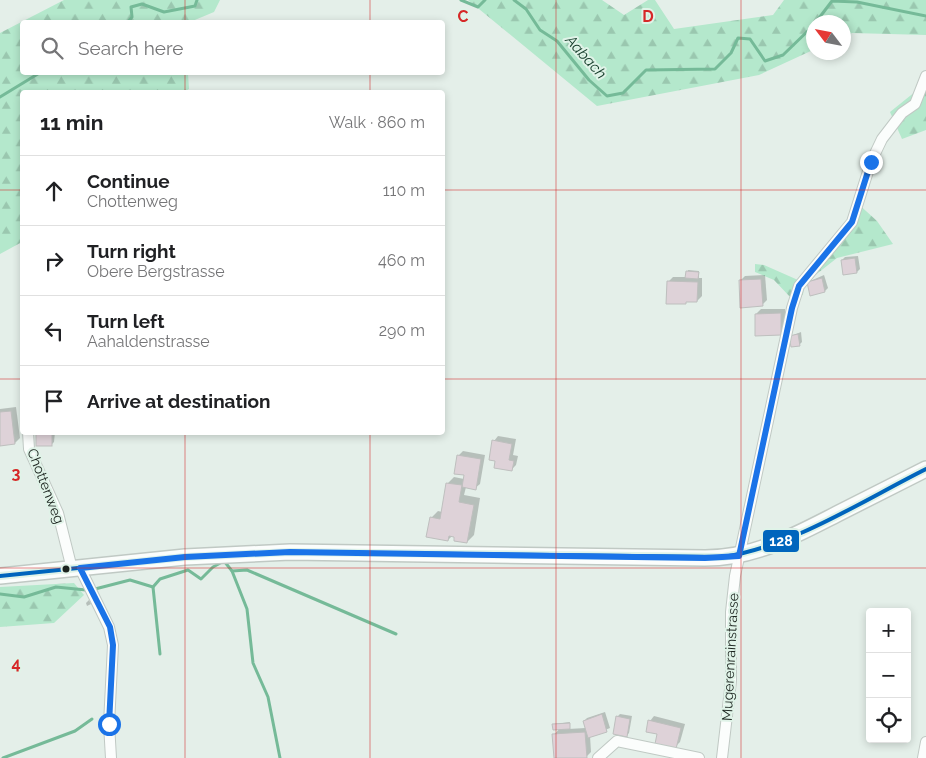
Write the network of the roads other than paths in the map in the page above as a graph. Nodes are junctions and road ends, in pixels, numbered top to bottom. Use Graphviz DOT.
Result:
graph roads {
  1 [pos="926,76"];
  2 [pos="28,435"];
  3 [pos="926,469"];
  4 [pos="739,556"];
  5 [pos="76,568"];
  6 [pos="0,576"];
  7 [pos="926,742"];
  8 [pos="111,758"];
  9 [pos="598,758"];
  10 [pos="699,758"];
  11 [pos="722,758"];
  12 [pos="923,758"];
  1 -- 4 [label="street, Mugerenrainstrasse"];
  2 -- 5 [label="street, Chottenweg"];
  3 -- 4 [label="main road"];
  4 -- 5 [label="main road"];
  4 -- 11 [label="street, Mugerenrainstrasse"];
  5 -- 6 [label="main road"];
  5 -- 8 [label="street, Chottenweg"];
  7 -- 12 [label="street"];
  9 -- 10 [label="street"];
}
